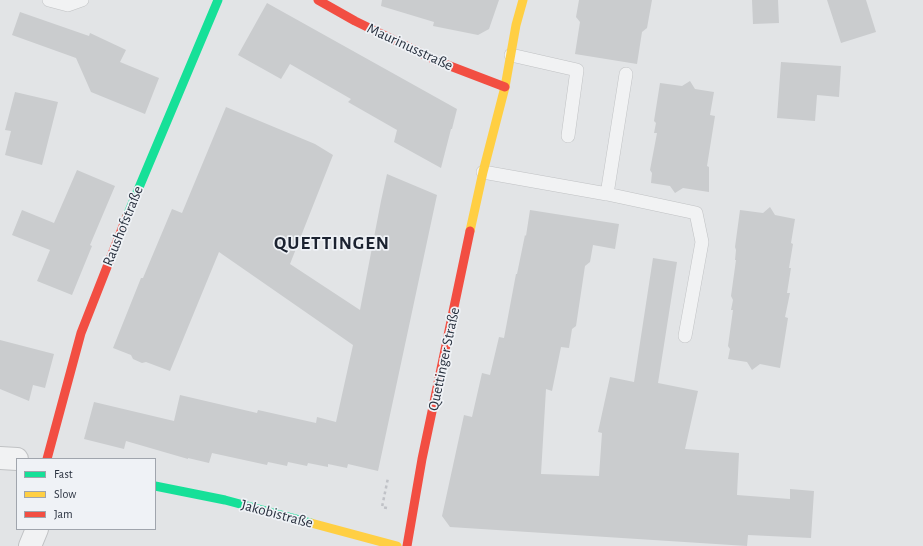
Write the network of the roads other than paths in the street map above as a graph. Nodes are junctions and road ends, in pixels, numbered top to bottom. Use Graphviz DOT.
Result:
graph roads {
  1 [pos="49,0"];
  2 [pos="82,0"];
  3 [pos="218,0"];
  4 [pos="318,0"];
  5 [pos="523,0"];
  6 [pos="510,55"];
  7 [pos="626,74"];
  8 [pos="505,87"];
  9 [pos="568,136"];
  10 [pos="483,172"];
  11 [pos="607,194"];
  12 [pos="685,336"];
  13 [pos="0,458"];
  14 [pos="47,458"];
  15 [pos="16,459"];
  16 [pos="156,486"];
  17 [pos="37,530"];
  18 [pos="30,546"];
  19 [pos="397,546"];
  20 [pos="407,546"];
  1 -- 2 [label="lane"];
  3 -- 14 [label="street, Raushofstraße"];
  4 -- 8 [label="street, Maurinusstraße"];
  5 -- 6 [label="street, Quettinger Straße"];
  6 -- 8 [label="street, Quettinger Straße"];
  6 -- 9 [label="lane"];
  7 -- 11 [label="lane"];
  8 -- 10 [label="street, Quettinger Straße"];
  10 -- 11 [label="lane"];
  10 -- 20 [label="street, Quettinger Straße"];
  11 -- 12 [label="lane"];
  13 -- 15 [label="street"];
  16 -- 19 [label="street, Jakobistraße"];
  17 -- 18 [label="street"];
}
